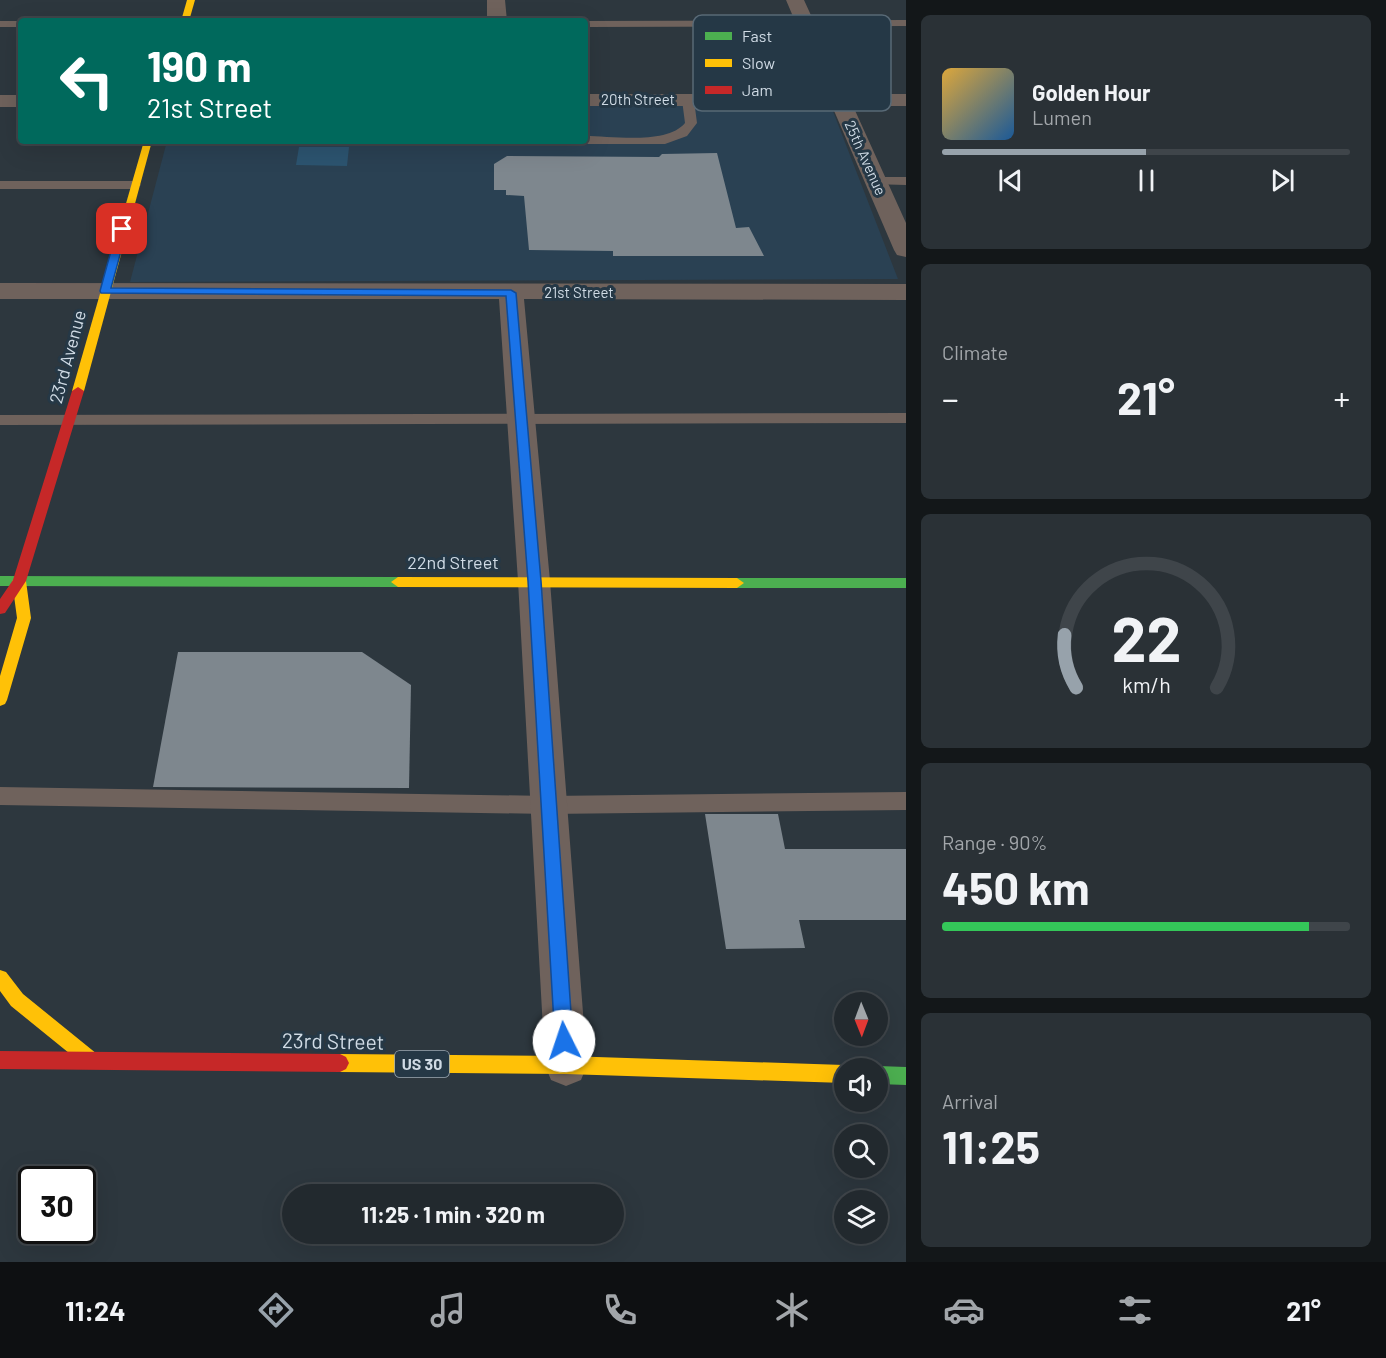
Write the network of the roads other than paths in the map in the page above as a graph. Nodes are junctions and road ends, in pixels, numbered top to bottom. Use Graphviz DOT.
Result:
graph roads {
  1 [pos="191,0"];
  2 [pos="496,0"];
  3 [pos="795,0"];
  4 [pos="802,15"];
  5 [pos="186,18"];
  6 [pos="497,18"];
  7 [pos="0,24"];
  8 [pos="18,24"];
  9 [pos="588,24"];
  10 [pos="693,24"];
  11 [pos="588,100"];
  12 [pos="688,100"];
  13 [pos="693,100"];
  14 [pos="0,101"];
  15 [pos="18,101"];
  16 [pos="844,111"];
  17 [pos="588,140"];
  18 [pos="147,144"];
  19 [pos="874,182"];
  20 [pos="906,182"];
  21 [pos="0,185"];
  22 [pos="135,185"];
  23 [pos="906,250"];
  24 [pos="0,291"];
  25 [pos="105,291"];
  26 [pos="906,292"];
  27 [pos="511,293"];
  28 [pos="906,418"];
  29 [pos="70,419"];
  30 [pos="522,419"];
  31 [pos="0,420"];
  32 [pos="0,581"];
  33 [pos="19,581"];
  34 [pos="534,581"];
  35 [pos="906,583"];
  36 [pos="0,609"];
  37 [pos="0,700"];
  38 [pos="0,796"];
  39 [pos="906,801"];
  40 [pos="548,805"];
  41 [pos="0,978"];
  42 [pos="0,1060"];
  43 [pos="91,1060"];
  44 [pos="566,1065"];
  45 [pos="834,1074"];
  46 [pos="888,1075"];
  47 [pos="906,1076"];
  1 -- 5 [label="main road"];
  2 -- 6 [label="street"];
  3 -- 4 [label="street, 25th Avenue"];
  7 -- 8 [label="lane"];
  9 -- 10 [label="lane"];
  11 -- 12 [label="street, 20th Street"];
  12 -- 13 [label="street, 20th Street"];
  12 -- 17 [label="lane"];
  14 -- 15 [label="street"];
  16 -- 19 [label="street, 25th Avenue"];
  18 -- 22 [label="main road, 23rd Avenue"];
  19 -- 20 [label="lane"];
  19 -- 23 [label="street, 25th Avenue"];
  21 -- 22 [label="lane"];
  22 -- 25 [label="main road, 23rd Avenue"];
  24 -- 25 [label="street, 21st Street"];
  25 -- 27 [label="street, 21st Street"];
  25 -- 29 [label="main road, 23rd Avenue"];
  26 -- 27 [label="street, 21st Street"];
  27 -- 30 [label="street"];
  28 -- 30 [label="lane"];
  29 -- 30 [label="lane"];
  29 -- 31 [label="lane"];
  29 -- 33 [label="main road, 23rd Avenue"];
  30 -- 34 [label="street"];
  32 -- 33 [label="main road, 22nd Street"];
  33 -- 34 [label="main road, 22nd Street"];
  33 -- 36 [label="main road, 23rd Avenue"];
  33 -- 37 [label="main road, 23rd Avenue"];
  34 -- 35 [label="main road, 22nd Street"];
  34 -- 40 [label="street"];
  38 -- 40 [label="lane"];
  39 -- 40 [label="lane"];
  40 -- 44 [label="street"];
  41 -- 43 [label="main road"];
  42 -- 43 [label="main road, 23rd Street / US 30"];
  43 -- 44 [label="main road, 23rd Street / US 30"];
  44 -- 45 [label="main road, 23rd Street / US 30"];
  46 -- 47 [label="main road"];
}
